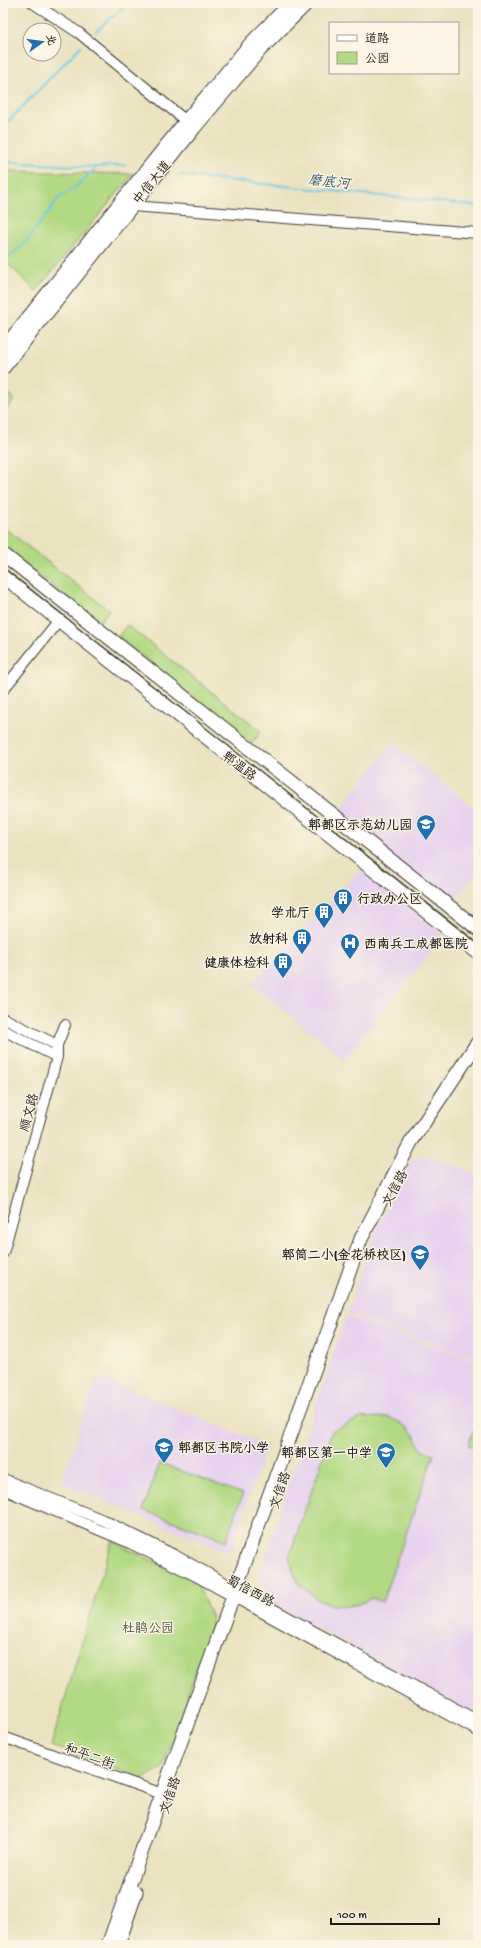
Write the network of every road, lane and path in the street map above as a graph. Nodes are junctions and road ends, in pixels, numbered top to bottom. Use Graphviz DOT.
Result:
graph roads {
  1 [pos="33,3"];
  2 [pos="292,3"];
  3 [pos="307,3"];
  4 [pos="186,120"];
  5 [pos="132,206"];
  6 [pos="478,233"];
  7 [pos="3,349"];
  8 [pos="3,368"];
  9 [pos="3,554"];
  10 [pos="3,576"];
  11 [pos="59,620"];
  12 [pos="3,690"];
  13 [pos="478,929"];
  14 [pos="478,953"];
  15 [pos="3,1018"];
  16 [pos="65,1025"];
  17 [pos="3,1030"];
  18 [pos="478,1042"];
  19 [pos="57,1045"];
  20 [pos="478,1054"];
  21 [pos="57,1057"];
  22 [pos="3,1253"];
  23 [pos="3,1479"];
  24 [pos="3,1489"];
  25 [pos="238,1593"];
  26 [pos="478,1721"];
  27 [pos="478,1731"];
  28 [pos="3,1737"];
  29 [pos="164,1795"];
  30 [pos="108,1945"];
  31 [pos="118,1945"];
  1 -- 4 [label="street"];
  2 -- 4 [label="main road, 中信大道"];
  3 -- 5 [label="main road, 中信大道"];
  4 -- 7 [label="main road, 中信大道"];
  5 -- 6 [label="street"];
  5 -- 8 [label="main road, 中信大道"];
  9 -- 13 [label="main road, 郫温路"];
  10 -- 11 [label="main road, 郫温路"];
  11 -- 12 [label="street"];
  11 -- 14 [label="main road, 郫温路"];
  15 -- 19 [label="street"];
  16 -- 19 [label="street, 顺文路"];
  17 -- 21 [label="street"];
  18 -- 25 [label="main road"];
  19 -- 21 [label="street, 顺文路"];
  20 -- 25 [label="main road, 文信路"];
  21 -- 22 [label="street, 顺文路"];
  23 -- 25 [label="street, 蜀信西路"];
  24 -- 25 [label="street, 蜀信西路"];
  25 -- 26 [label="street, 蜀信西路"];
  25 -- 27 [label="street, 蜀信西路"];
  25 -- 29 [label="main road, 文信路"];
  28 -- 29 [label="street, 和平二街"];
  29 -- 30 [label="main road"];
  29 -- 31 [label="main road, 文信路"];
}
